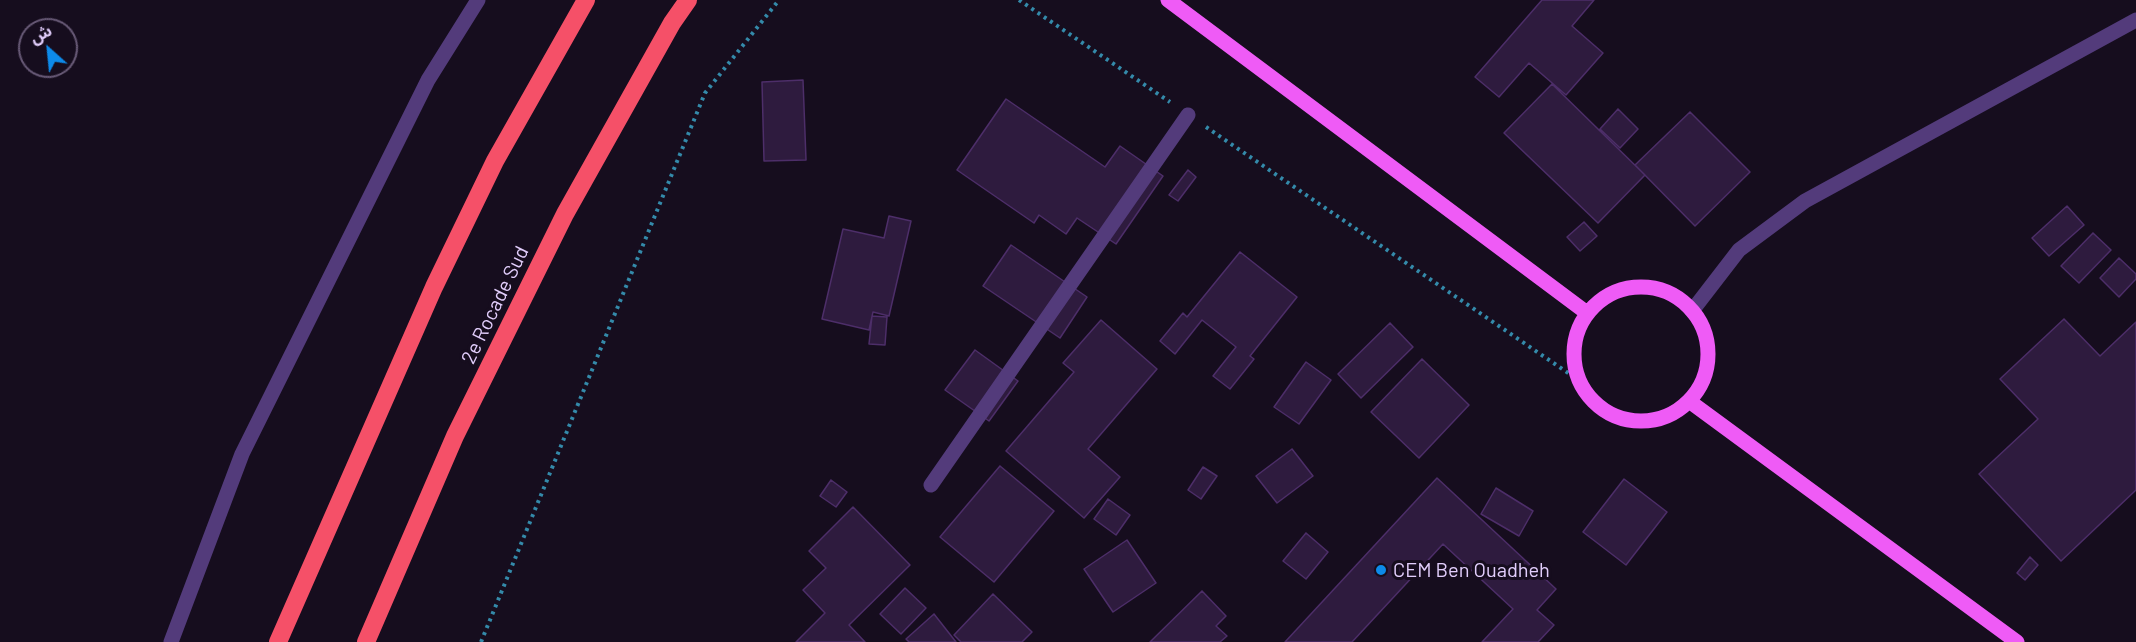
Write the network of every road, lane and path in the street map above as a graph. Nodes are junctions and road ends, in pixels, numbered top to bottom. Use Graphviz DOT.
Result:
graph roads {
  1 [pos="478,0"];
  2 [pos="586,0"];
  3 [pos="688,0"];
  4 [pos="779,0"];
  5 [pos="1019,0"];
  6 [pos="1168,0"];
  7 [pos="2136,20"];
  8 [pos="1188,115"];
  9 [pos="1692,311"];
  10 [pos="1587,313"];
  11 [pos="1577,379"];
  12 [pos="1689,401"];
  13 [pos="931,485"];
  14 [pos="171,642"];
  15 [pos="278,642"];
  16 [pos="366,642"];
  17 [pos="481,642"];
  18 [pos="2017,642"];
  1 -- 14 [label="street"];
  2 -- 15 [label="highway"];
  3 -- 16 [label="highway, 2e Rocade Sud"];
  4 -- 17 [label="path"];
  5 -- 8 [label="path"];
  6 -- 10 [label="main road"];
  7 -- 9 [label="street"];
  8 -- 11 [label="path"];
  8 -- 13 [label="street"];
  9 -- 10 [label="main road"];
  9 -- 12 [label="main road"];
  10 -- 11 [label="main road"];
  11 -- 12 [label="main road"];
  12 -- 18 [label="main road"];
}
